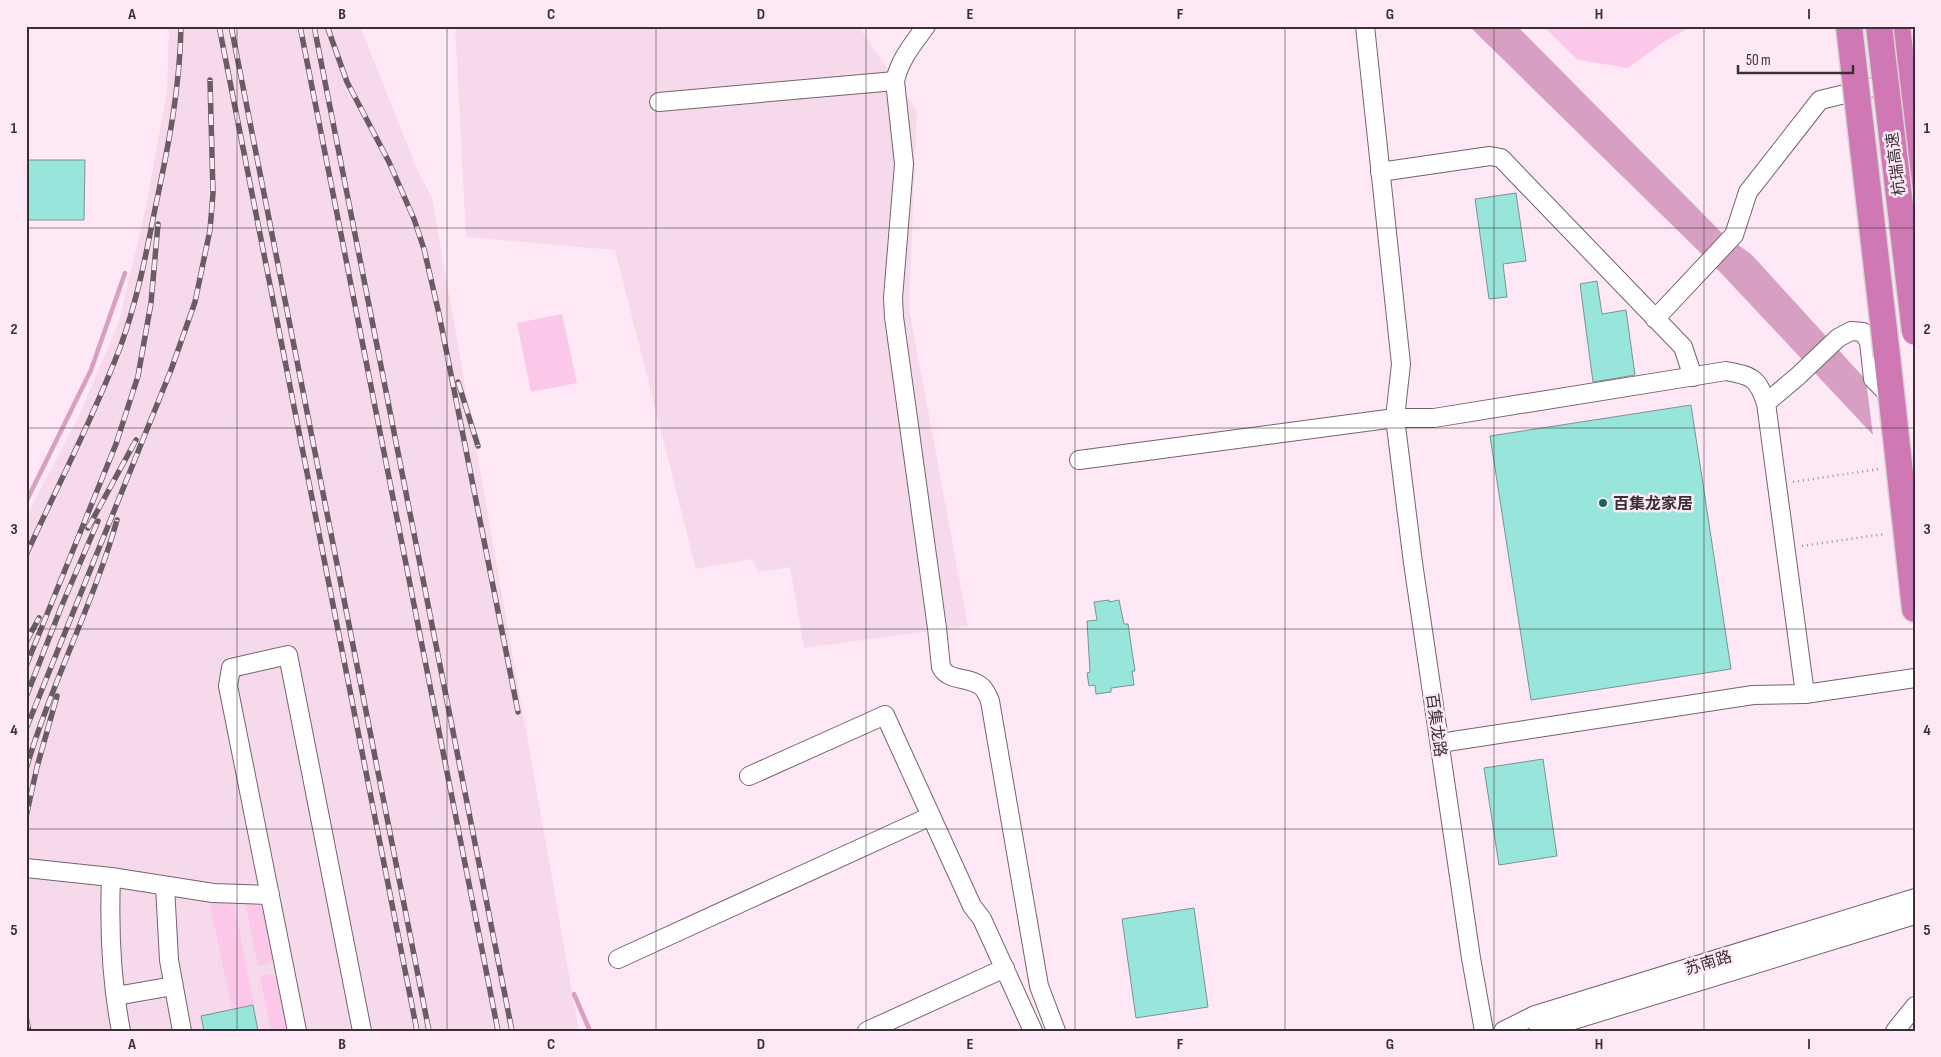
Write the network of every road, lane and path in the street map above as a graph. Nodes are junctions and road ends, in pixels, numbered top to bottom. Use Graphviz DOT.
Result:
graph roads {
  1 [pos="926,26"];
  2 [pos="1365,26"];
  3 [pos="1849,26"];
  4 [pos="1879,26"];
  5 [pos="1897,26"];
  6 [pos="1903,80"];
  7 [pos="895,81"];
  8 [pos="659,102"];
  9 [pos="1380,172"];
  10 [pos="1915,177"];
  11 [pos="1656,319"];
  12 [pos="1915,332"];
  13 [pos="1694,376"];
  14 [pos="1891,397"];
  15 [pos="1766,403"];
  16 [pos="1395,418"];
  17 [pos="1079,460"];
  18 [pos="1899,467"];
  19 [pos="1777,484"];
  20 [pos="1906,532"];
  21 [pos="1785,548"];
  22 [pos="1915,609"];
  23 [pos="1915,678"];
  24 [pos="1805,694"];
  25 [pos="1440,743"];
  26 [pos="749,776"];
  27 [pos="930,816"];
  28 [pos="26,868"];
  29 [pos="111,877"];
  30 [pos="165,886"];
  31 [pos="270,895"];
  32 [pos="1915,898"];
  33 [pos="1915,915"];
  34 [pos="618,959"];
  35 [pos="1005,968"];
  36 [pos="173,986"];
  37 [pos="116,996"];
  38 [pos="1915,1006"];
  39 [pos="1029,1029"];
  40 [pos="121,1031"];
  41 [pos="182,1031"];
  42 [pos="296,1031"];
  43 [pos="362,1031"];
  44 [pos="867,1031"];
  45 [pos="1056,1031"];
  46 [pos="1484,1031"];
  47 [pos="1503,1031"];
  48 [pos="1538,1031"];
  49 [pos="1895,1031"];
  1 -- 7 [label="street"];
  2 -- 9 [label="street, 百集龙路"];
  3 -- 14 [label="highway, bridge"];
  4 -- 12 [label="highway, 杭瑞高速, bridge"];
  5 -- 6 [label="highway"];
  6 -- 10 [label="highway"];
  6 -- 11 [label="street"];
  7 -- 8 [label="street"];
  7 -- 45 [label="street"];
  9 -- 11 [label="street"];
  9 -- 16 [label="street, 百集龙路"];
  11 -- 13 [label="street"];
  13 -- 15 [label="street"];
  13 -- 16 [label="street"];
  14 -- 15 [label="street"];
  14 -- 18 [label="highway"];
  15 -- 19 [label="street"];
  16 -- 17 [label="street"];
  16 -- 25 [label="street, 百集龙路"];
  18 -- 19 [label="path"];
  18 -- 20 [label="highway"];
  19 -- 21 [label="street"];
  20 -- 21 [label="path"];
  20 -- 22 [label="highway"];
  21 -- 24 [label="street"];
  23 -- 24 [label="street"];
  24 -- 25 [label="street"];
  25 -- 46 [label="street, 百集龙路"];
  26 -- 27 [label="street"];
  27 -- 34 [label="street"];
  27 -- 35 [label="street"];
  28 -- 29 [label="street"];
  29 -- 30 [label="street"];
  29 -- 37 [label="street"];
  30 -- 31 [label="street"];
  30 -- 36 [label="street"];
  31 -- 42 [label="street"];
  31 -- 43 [label="street"];
  32 -- 47 [label="street, 苏南路"];
  33 -- 48 [label="street, 苏南路"];
  35 -- 39 [label="street"];
  35 -- 44 [label="street"];
  36 -- 37 [label="street"];
  36 -- 41 [label="street"];
  37 -- 40 [label="street"];
  38 -- 49 [label="street"];
}
